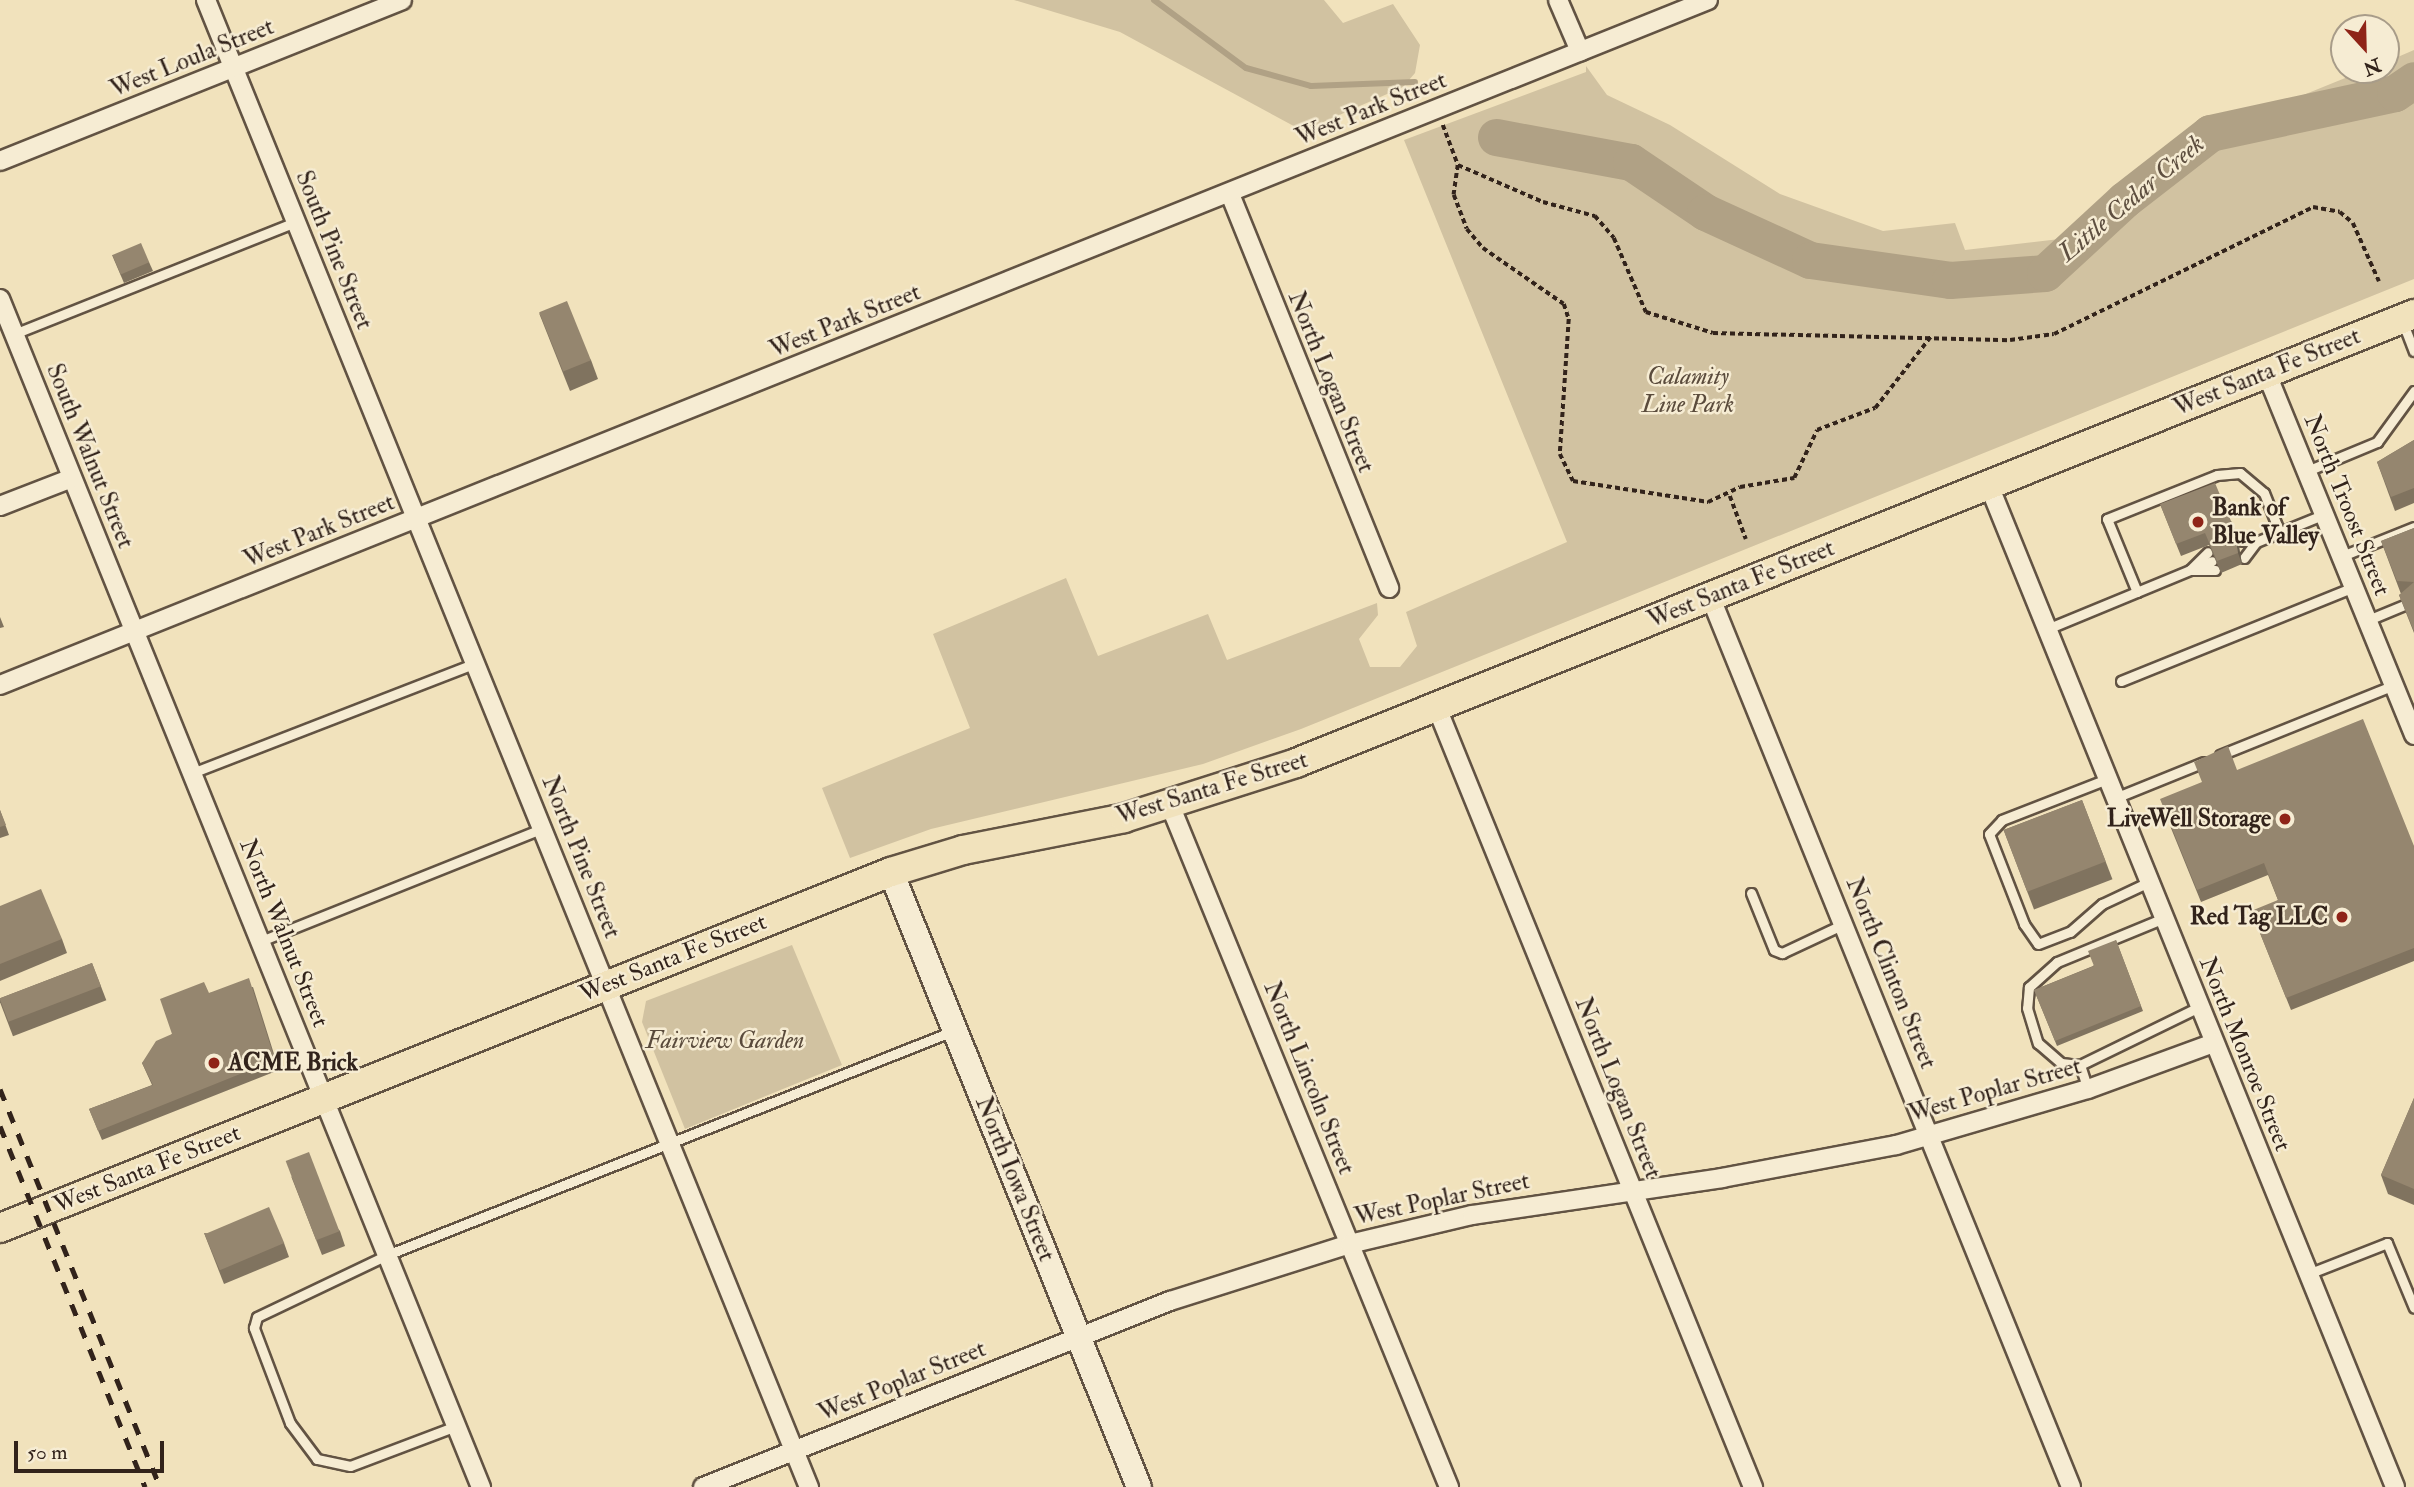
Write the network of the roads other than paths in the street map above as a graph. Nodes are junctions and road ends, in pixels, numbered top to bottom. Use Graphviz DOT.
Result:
graph roads {
  1 [pos="206,0"];
  2 [pos="402,0"];
  3 [pos="1558,0"];
  4 [pos="1708,0"];
  5 [pos="1580,51"];
  6 [pos="233,68"];
  7 [pos="0,162"];
  8 [pos="1230,194"];
  9 [pos="296,222"];
  10 [pos="0,299"];
  11 [pos="2407,316"];
  12 [pos="14,334"];
  13 [pos="2414,351"];
  14 [pos="2266,372"];
  15 [pos="2414,391"];
  16 [pos="2307,471"];
  17 [pos="72,478"];
  18 [pos="1988,483"];
  19 [pos="0,506"];
  20 [pos="2325,514"];
  21 [pos="416,519"];
  22 [pos="2414,527"];
  23 [pos="2280,533"];
  24 [pos="2256,542"];
  25 [pos="2342,556"];
  26 [pos="2190,570"];
  27 [pos="2354,587"];
  28 [pos="1389,588"];
  29 [pos="2137,592"];
  30 [pos="1710,597"];
  31 [pos="2414,601"];
  32 [pos="2368,620"];
  33 [pos="2047,629"];
  34 [pos="135,631"];
  35 [pos="475,663"];
  36 [pos="2121,681"];
  37 [pos="0,685"];
  38 [pos="2394,685"];
  39 [pos="1437,708"];
  40 [pos="2414,735"];
  41 [pos="192,772"];
  42 [pos="2108,779"];
  43 [pos="2115,798"];
  44 [pos="1171,805"];
  45 [pos="542,828"];
  46 [pos="891,872"];
  47 [pos="2149,882"];
  48 [pos="1751,893"];
  49 [pos="2164,918"];
  50 [pos="1844,924"];
  51 [pos="261,941"];
  52 [pos="606,984"];
  53 [pos="2199,1007"];
  54 [pos="955,1030"];
  55 [pos="2214,1043"];
  56 [pos="2080,1065"];
  57 [pos="2088,1089"];
  58 [pos="324,1100"];
  59 [pos="1931,1136"];
  60 [pos="670,1142"];
  61 [pos="1632,1190"];
  62 [pos="0,1228"];
  63 [pos="1350,1244"];
  64 [pos="387,1255"];
  65 [pos="2308,1274"];
  66 [pos="2414,1308"];
  67 [pos="1078,1337"];
  68 [pos="456,1426"];
  69 [pos="794,1451"];
  70 [pos="481,1487"];
  71 [pos="703,1487"];
  72 [pos="809,1487"];
  73 [pos="1139,1487"];
  74 [pos="1449,1487"];
  75 [pos="1753,1487"];
  76 [pos="2071,1487"];
  77 [pos="2395,1487"];
  1 -- 6 [label="street, South Pine Street"];
  2 -- 6 [label="street, West Loula Street"];
  3 -- 5 [label="street"];
  4 -- 5 [label="street, West Park Street"];
  5 -- 8 [label="street, West Park Street"];
  6 -- 7 [label="street, West Loula Street"];
  6 -- 9 [label="street, South Pine Street"];
  8 -- 21 [label="street, West Park Street"];
  8 -- 28 [label="street, North Logan Street"];
  9 -- 12 [label="lane"];
  9 -- 21 [label="street, South Pine Street"];
  10 -- 12 [label="street, South Walnut Street"];
  11 -- 13 [label="lane"];
  11 -- 14 [label="main road, West Santa Fe Street"];
  12 -- 17 [label="street, South Walnut Street"];
  14 -- 16 [label="street, North Troost Street"];
  14 -- 18 [label="main road, West Santa Fe Street"];
  15 -- 16 [label="lane"];
  16 -- 20 [label="street, North Troost Street"];
  17 -- 19 [label="street"];
  17 -- 34 [label="street, South Walnut Street"];
  18 -- 30 [label="main road, West Santa Fe Street"];
  18 -- 33 [label="street, North Monroe Street"];
  20 -- 23 [label="lane"];
  20 -- 25 [label="street, North Troost Street"];
  21 -- 34 [label="street, West Park Street"];
  21 -- 35 [label="street, North Pine Street"];
  22 -- 25 [label="lane"];
  23 -- 24 [label="lane"];
  23 -- 29 [label="lane"];
  24 -- 24 [label="lane"];
  25 -- 27 [label="street, North Troost Street"];
  26 -- 26 [label="lane"];
  26 -- 29 [label="lane"];
  27 -- 32 [label="street, North Troost Street"];
  27 -- 36 [label="lane"];
  29 -- 33 [label="lane"];
  30 -- 39 [label="main road, West Santa Fe Street"];
  30 -- 50 [label="street, North Clinton Street"];
  31 -- 32 [label="lane"];
  32 -- 38 [label="street, North Troost Street"];
  33 -- 42 [label="street, North Monroe Street"];
  34 -- 37 [label="street, West Park Street"];
  34 -- 41 [label="street, North Walnut Street"];
  35 -- 41 [label="lane"];
  35 -- 45 [label="street, North Pine Street"];
  38 -- 40 [label="street, North Troost Street"];
  38 -- 43 [label="lane"];
  39 -- 44 [label="main road, West Santa Fe Street"];
  39 -- 61 [label="street, North Logan Street"];
  41 -- 51 [label="street, North Walnut Street"];
  42 -- 43 [label="street, North Monroe Street"];
  42 -- 47 [label="lane"];
  43 -- 47 [label="street, North Monroe Street"];
  44 -- 46 [label="main road, West Santa Fe Street"];
  44 -- 63 [label="street, North Lincoln Street"];
  45 -- 51 [label="lane"];
  45 -- 52 [label="street, North Pine Street"];
  46 -- 52 [label="main road, West Santa Fe Street"];
  46 -- 54 [label="street, North Iowa Street"];
  47 -- 49 [label="street, North Monroe Street"];
  48 -- 50 [label="lane"];
  49 -- 53 [label="street, North Monroe Street"];
  49 -- 56 [label="lane"];
  50 -- 59 [label="street, North Clinton Street"];
  51 -- 58 [label="street, North Walnut Street"];
  52 -- 58 [label="main road, West Santa Fe Street"];
  52 -- 60 [label="street, North Pine Street"];
  53 -- 55 [label="street, North Monroe Street"];
  53 -- 56 [label="lane"];
  54 -- 60 [label="lane"];
  54 -- 67 [label="street, North Iowa Street"];
  55 -- 57 [label="street, West Poplar Street"];
  55 -- 65 [label="street, North Monroe Street"];
  56 -- 57 [label="lane"];
  57 -- 59 [label="street, West Poplar Street"];
  58 -- 62 [label="main road, West Santa Fe Street"];
  58 -- 64 [label="street, North Walnut Street"];
  59 -- 61 [label="street, West Poplar Street"];
  59 -- 76 [label="street, North Clinton Street"];
  60 -- 64 [label="lane"];
  60 -- 69 [label="street, North Pine Street"];
  61 -- 63 [label="street, West Poplar Street"];
  61 -- 75 [label="street, North Logan Street"];
  63 -- 67 [label="street, West Poplar Street"];
  63 -- 74 [label="street, North Lincoln Street"];
  64 -- 68 [label="street, North Walnut Street"];
  64 -- 68 [label="lane"];
  65 -- 66 [label="lane"];
  65 -- 77 [label="street, North Monroe Street"];
  67 -- 69 [label="street, West Poplar Street"];
  67 -- 73 [label="street, North Iowa Street"];
  68 -- 70 [label="street, North Walnut Street"];
  69 -- 71 [label="street, West Poplar Street"];
  69 -- 72 [label="street, North Pine Street"];
}
